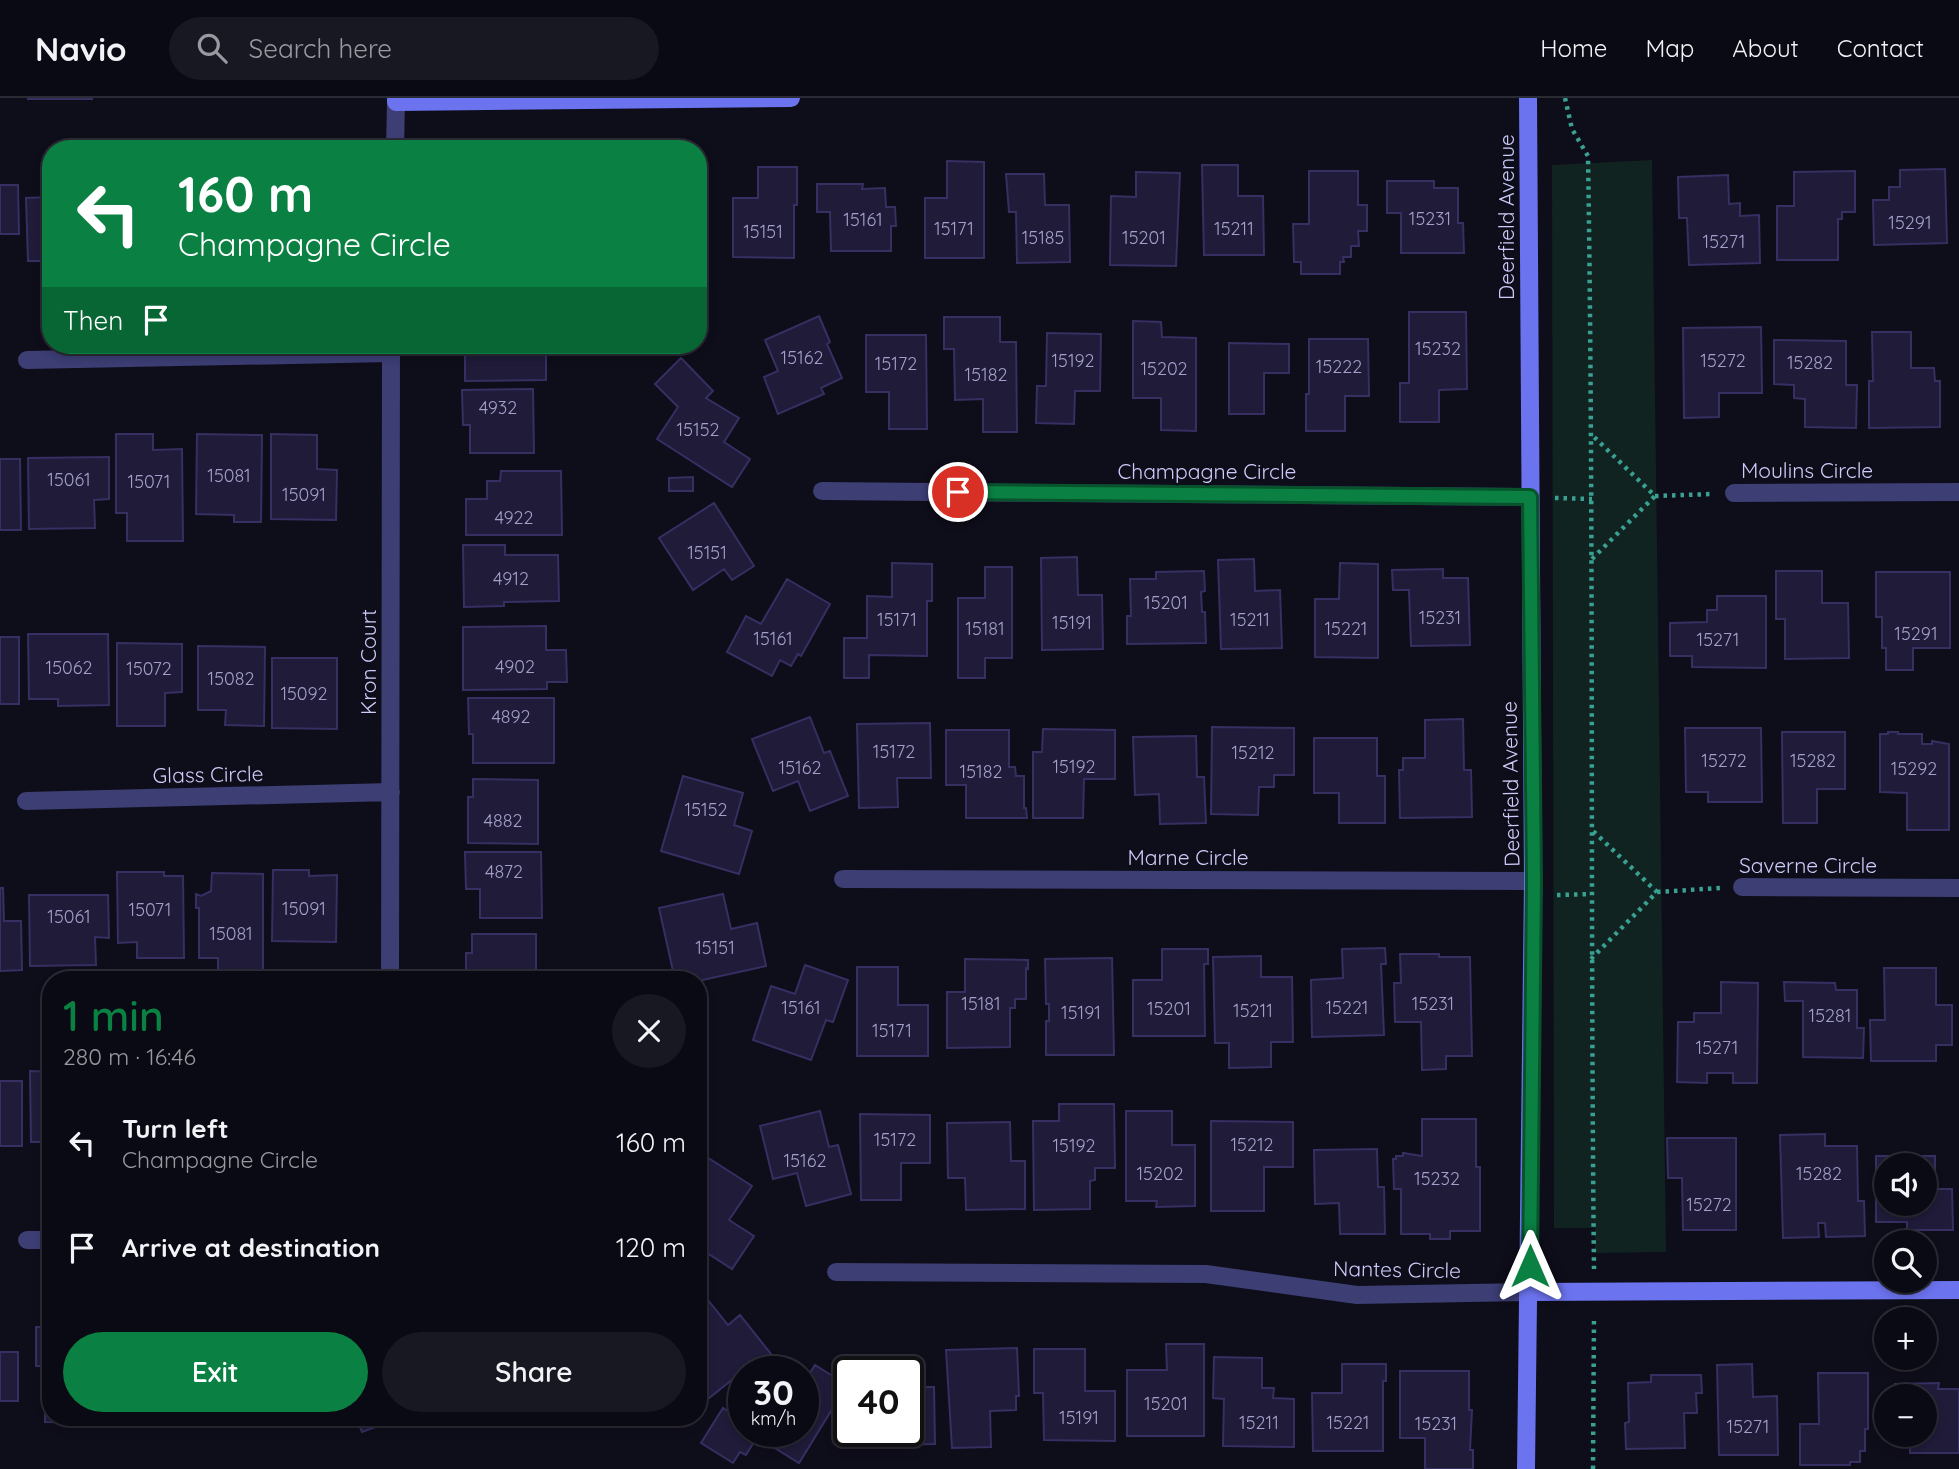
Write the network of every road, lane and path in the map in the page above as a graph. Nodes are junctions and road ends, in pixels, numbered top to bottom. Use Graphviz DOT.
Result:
graph roads {
  1 [pos="791,98"];
  2 [pos="1528,98"];
  3 [pos="1565,98"];
  4 [pos="396,100"];
  5 [pos="395,140"];
  6 [pos="226,354"];
  7 [pos="391,354"];
  8 [pos="27,360"];
  9 [pos="1592,435"];
  10 [pos="822,491"];
  11 [pos="1959,492"];
  12 [pos="1734,493"];
  13 [pos="1655,496"];
  14 [pos="1530,497"];
  15 [pos="1592,499"];
  16 [pos="1592,559"];
  17 [pos="391,792"];
  18 [pos="26,801"];
  19 [pos="1592,829"];
  20 [pos="843,879"];
  21 [pos="1742,887"];
  22 [pos="1533,888"];
  23 [pos="1959,888"];
  24 [pos="1657,892"];
  25 [pos="1591,894"];
  26 [pos="1591,959"];
  27 [pos="390,971"];
  28 [pos="27,1240"];
  29 [pos="42,1240"];
  30 [pos="836,1272"];
  31 [pos="1959,1290"];
  32 [pos="1530,1292"];
  33 [pos="1594,1292"];
  34 [pos="1526,1469"];
  35 [pos="1593,1469"];
  1 -- 4 [label="street"];
  2 -- 14 [label="street, Deerfield Avenue"];
  3 -- 9 [label="path"];
  4 -- 5 [label="street"];
  6 -- 8 [label="street"];
  7 -- 17 [label="street, Kron Court"];
  9 -- 13 [label="path"];
  9 -- 15 [label="path"];
  10 -- 14 [label="street, Champagne Circle"];
  11 -- 12 [label="street, Moulins Circle"];
  12 -- 13 [label="path, Moulins Circle"];
  13 -- 16 [label="path"];
  14 -- 15 [label="path"];
  14 -- 22 [label="street, Deerfield Avenue"];
  15 -- 16 [label="path"];
  16 -- 19 [label="path"];
  17 -- 18 [label="street, Glass Circle"];
  17 -- 27 [label="street, Kron Court"];
  19 -- 24 [label="path"];
  19 -- 25 [label="path"];
  20 -- 22 [label="street, Marne Circle"];
  21 -- 23 [label="street, Saverne Circle"];
  21 -- 24 [label="path, Saverne Circle"];
  22 -- 25 [label="path"];
  22 -- 32 [label="street, Deerfield Avenue"];
  24 -- 26 [label="path"];
  25 -- 26 [label="path"];
  26 -- 33 [label="path"];
  28 -- 29 [label="street"];
  30 -- 32 [label="street, Nantes Circle"];
  31 -- 33 [label="street, Nantes Circle"];
  32 -- 33 [label="street, Nantes Circle"];
  32 -- 34 [label="street, Deerfield Avenue"];
  33 -- 35 [label="path"];
}
